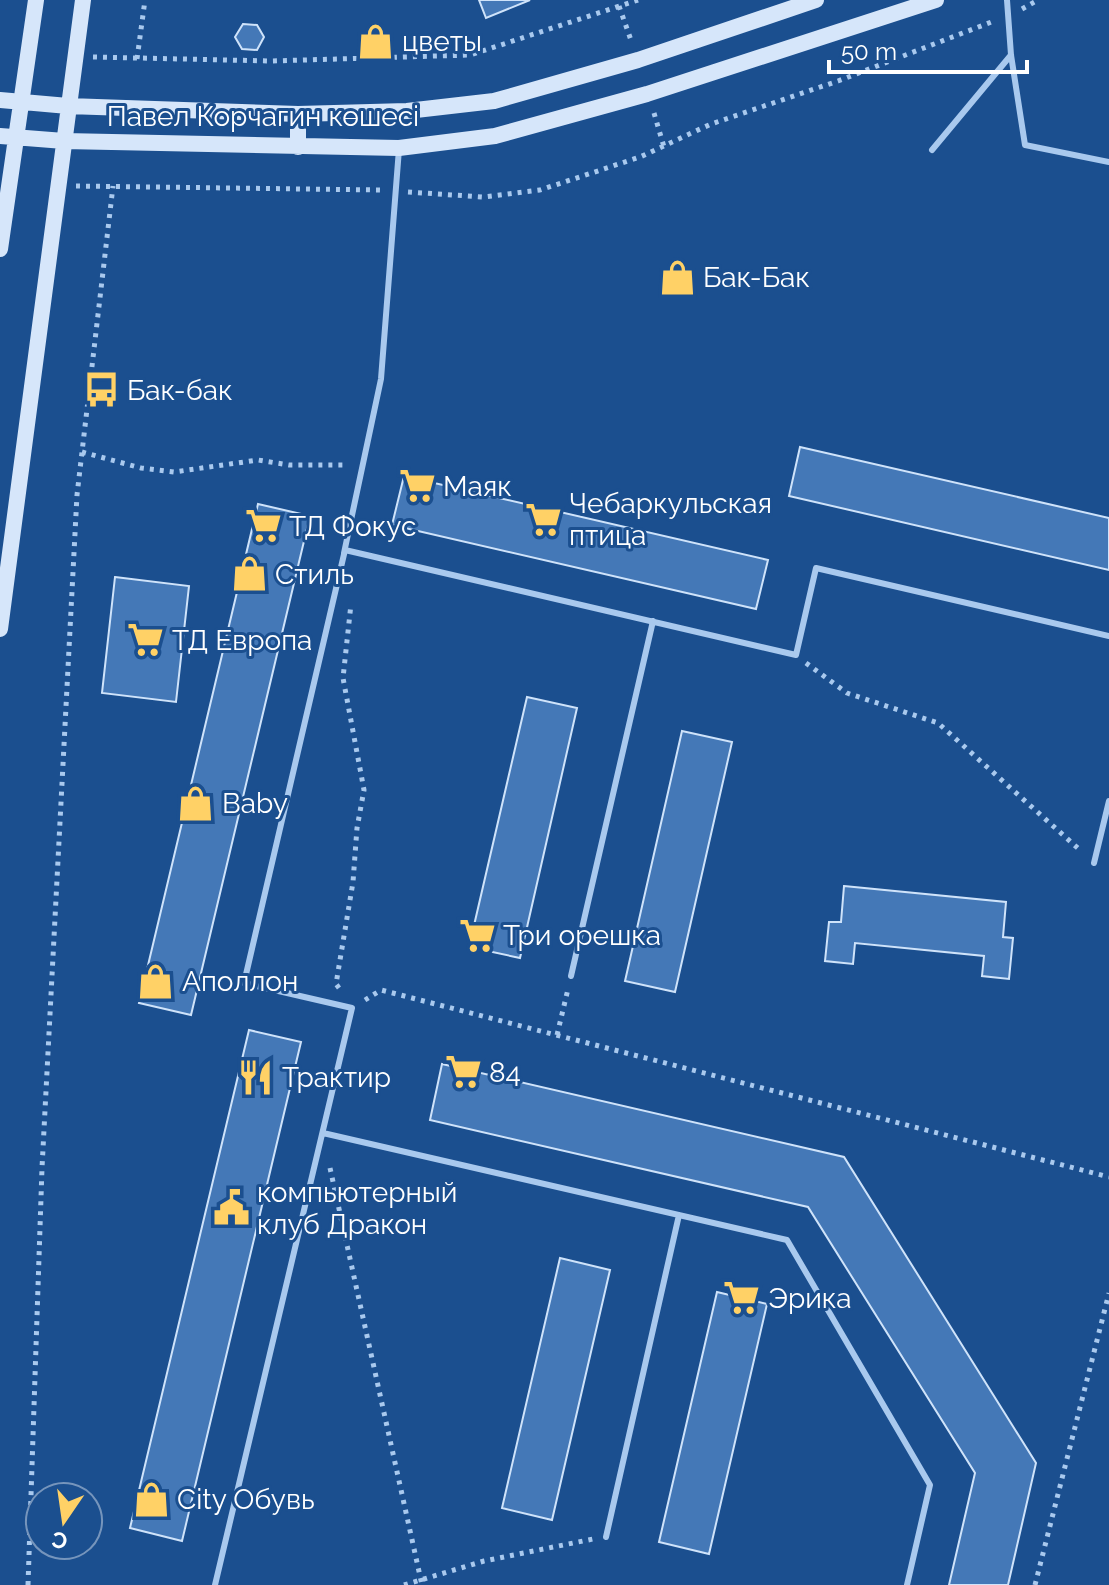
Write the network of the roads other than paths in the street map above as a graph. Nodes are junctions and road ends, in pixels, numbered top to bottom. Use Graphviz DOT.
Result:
graph roads {
  1 [pos="36,0"];
  2 [pos="83,0"];
  3 [pos="816,0"];
  4 [pos="936,0"];
  5 [pos="1007,0"];
  6 [pos="1011,55"];
  7 [pos="0,100"];
  8 [pos="23,102"];
  9 [pos="68,106"];
  10 [pos="298,114"];
  11 [pos="0,136"];
  12 [pos="18,137"];
  13 [pos="64,141"];
  14 [pos="298,147"];
  15 [pos="399,148"];
  16 [pos="932,150"];
  17 [pos="1109,162"];
  18 [pos="0,249"];
  19 [pos="342,565"];
  20 [pos="653,621"];
  21 [pos="0,629"];
  22 [pos="1109,636"];
  23 [pos="1109,801"];
  24 [pos="1094,863"];
  25 [pos="571,976"];
  26 [pos="323,1133"];
  27 [pos="679,1215"];
  28 [pos="606,1537"];
  29 [pos="215,1585"];
  30 [pos="907,1585"];
  1 -- 8 [label="street"];
  2 -- 9 [label="street"];
  3 -- 10 [label="street, Павел Корчагин көшесі"];
  4 -- 15 [label="street, Павел Корчагин көшесі"];
  5 -- 6 [label="lane"];
  6 -- 16 [label="lane"];
  6 -- 17 [label="lane"];
  7 -- 8 [label="street, Павел Корчагин көшесі"];
  8 -- 9 [label="street, Павел Корчагин көшесі"];
  8 -- 12 [label="street"];
  9 -- 10 [label="street, Павел Корчагин көшесі"];
  9 -- 13 [label="street"];
  10 -- 14 [label="street"];
  11 -- 12 [label="street, Павел Корчагин көшесі"];
  12 -- 13 [label="street, Павел Корчагин көшесі"];
  12 -- 18 [label="street"];
  13 -- 14 [label="street, Павел Корчагин көшесі"];
  13 -- 21 [label="street"];
  14 -- 15 [label="street, Павел Корчагин көшесі"];
  15 -- 19 [label="lane"];
  19 -- 20 [label="lane"];
  19 -- 26 [label="lane"];
  20 -- 22 [label="lane"];
  20 -- 25 [label="lane"];
  23 -- 24 [label="lane"];
  26 -- 27 [label="lane"];
  26 -- 29 [label="lane"];
  27 -- 28 [label="lane"];
  27 -- 30 [label="lane"];
}
